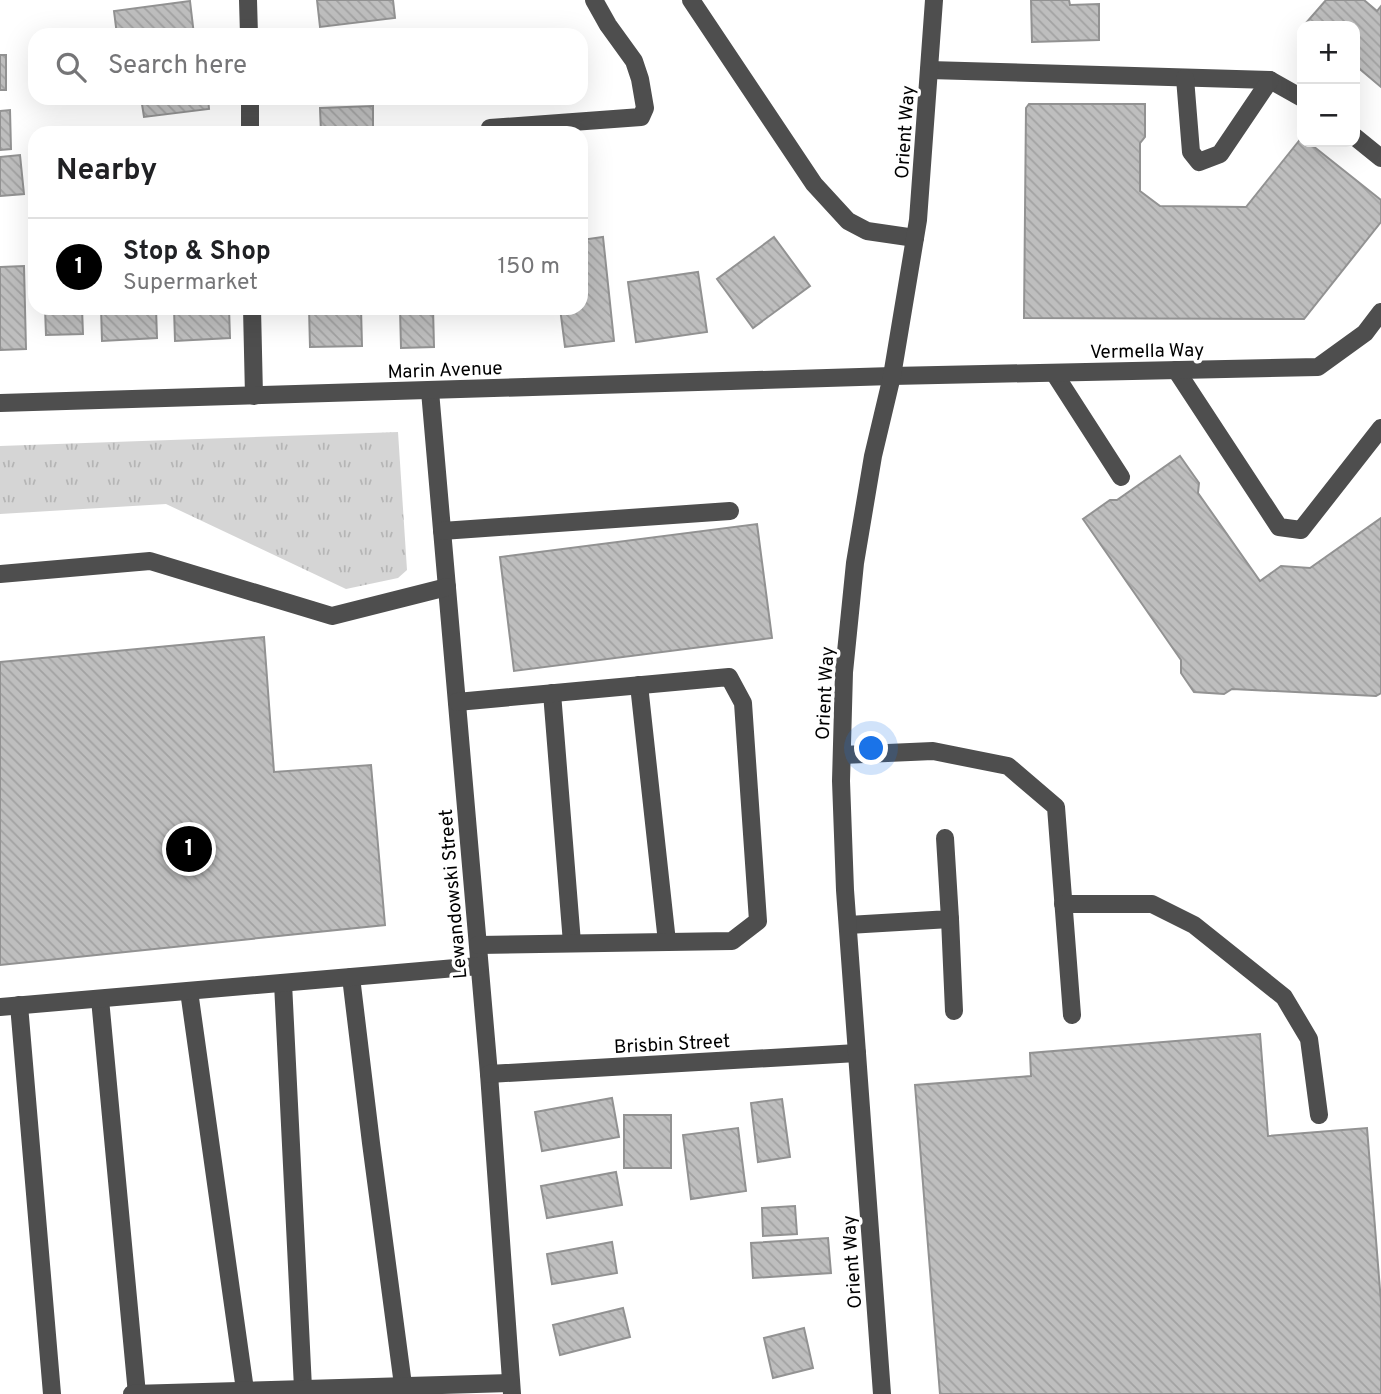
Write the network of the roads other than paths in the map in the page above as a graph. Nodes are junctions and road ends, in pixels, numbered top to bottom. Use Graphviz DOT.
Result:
graph roads {
  1 [pos="248,0"];
  2 [pos="594,0"];
  3 [pos="691,0"];
  4 [pos="934,0"];
  5 [pos="249,28"];
  6 [pos="929,70"];
  7 [pos="1185,78"];
  8 [pos="1270,80"];
  9 [pos="1297,95"];
  10 [pos="250,105"];
  11 [pos="250,126"];
  12 [pos="517,126"];
  13 [pos="1360,141"];
  14 [pos="1381,158"];
  15 [pos="915,238"];
  16 [pos="1381,312"];
  17 [pos="253,315"];
  18 [pos="1176,370"];
  19 [pos="1054,373"];
  20 [pos="892,376"];
  21 [pos="430,391"];
  22 [pos="254,396"];
  23 [pos="0,403"];
  24 [pos="1381,428"];
  25 [pos="1121,477"];
  26 [pos="730,511"];
  27 [pos="442,531"];
  28 [pos="0,574"];
  29 [pos="447,587"];
  30 [pos="639,685"];
  31 [pos="552,693"];
  32 [pos="457,702"];
  33 [pos="842,755"];
  34 [pos="945,838"];
  35 [pos="1063,904"];
  36 [pos="950,919"];
  37 [pos="848,925"];
  38 [pos="667,942"];
  39 [pos="572,943"];
  40 [pos="478,945"];
  41 [pos="479,966"];
  42 [pos="351,978"];
  43 [pos="283,983"];
  44 [pos="189,991"];
  45 [pos="100,999"];
  46 [pos="19,1005"];
  47 [pos="0,1007"];
  48 [pos="954,1012"];
  49 [pos="1072,1015"];
  50 [pos="858,1053"];
  51 [pos="489,1074"];
  52 [pos="1319,1115"];
  53 [pos="403,1385"];
  54 [pos="303,1388"];
  55 [pos="511,1388"];
  56 [pos="245,1390"];
  57 [pos="52,1394"];
  58 [pos="135,1394"];
  59 [pos="882,1394"];
  1 -- 5 [label="street"];
  2 -- 12 [label="street"];
  3 -- 15 [label="street"];
  4 -- 6 [label="street, Orient Way"];
  6 -- 7 [label="street"];
  6 -- 15 [label="street, Orient Way"];
  7 -- 8 [label="street"];
  7 -- 8 [label="street"];
  8 -- 9 [label="street"];
  10 -- 11 [label="street"];
  13 -- 14 [label="street"];
  15 -- 20 [label="street, Orient Way"];
  16 -- 18 [label="street, Vermella Way"];
  17 -- 22 [label="street"];
  18 -- 19 [label="street, Vermella Way"];
  18 -- 24 [label="street"];
  19 -- 20 [label="street, Vermella Way"];
  19 -- 25 [label="street"];
  20 -- 21 [label="street, Marin Avenue"];
  20 -- 33 [label="street, Orient Way"];
  21 -- 22 [label="street, Marin Avenue"];
  21 -- 27 [label="street, Lewandowski Street"];
  22 -- 23 [label="street, Marin Avenue"];
  26 -- 27 [label="street"];
  27 -- 29 [label="street, Lewandowski Street"];
  28 -- 29 [label="street"];
  29 -- 32 [label="street, Lewandowski Street"];
  30 -- 31 [label="street"];
  30 -- 38 [label="street"];
  30 -- 38 [label="street"];
  31 -- 32 [label="street"];
  31 -- 39 [label="street"];
  32 -- 40 [label="street, Lewandowski Street"];
  33 -- 35 [label="street"];
  33 -- 37 [label="street, Orient Way"];
  34 -- 36 [label="street"];
  35 -- 49 [label="street"];
  35 -- 52 [label="street"];
  36 -- 37 [label="street"];
  36 -- 48 [label="street"];
  37 -- 50 [label="street, Orient Way"];
  38 -- 39 [label="street"];
  39 -- 40 [label="street"];
  40 -- 41 [label="street, Lewandowski Street"];
  41 -- 42 [label="street"];
  41 -- 51 [label="street, Lewandowski Street"];
  42 -- 43 [label="street"];
  42 -- 53 [label="street"];
  43 -- 44 [label="street"];
  43 -- 54 [label="street"];
  44 -- 45 [label="street"];
  44 -- 56 [label="street"];
  45 -- 46 [label="street"];
  45 -- 58 [label="street"];
  46 -- 47 [label="street"];
  46 -- 57 [label="street"];
  50 -- 51 [label="street, Brisbin Street"];
  50 -- 59 [label="street, Orient Way"];
  51 -- 55 [label="street, Lewandowski Street"];
  53 -- 54 [label="street"];
  53 -- 55 [label="street"];
  54 -- 56 [label="street"];
  56 -- 58 [label="street"];
}
